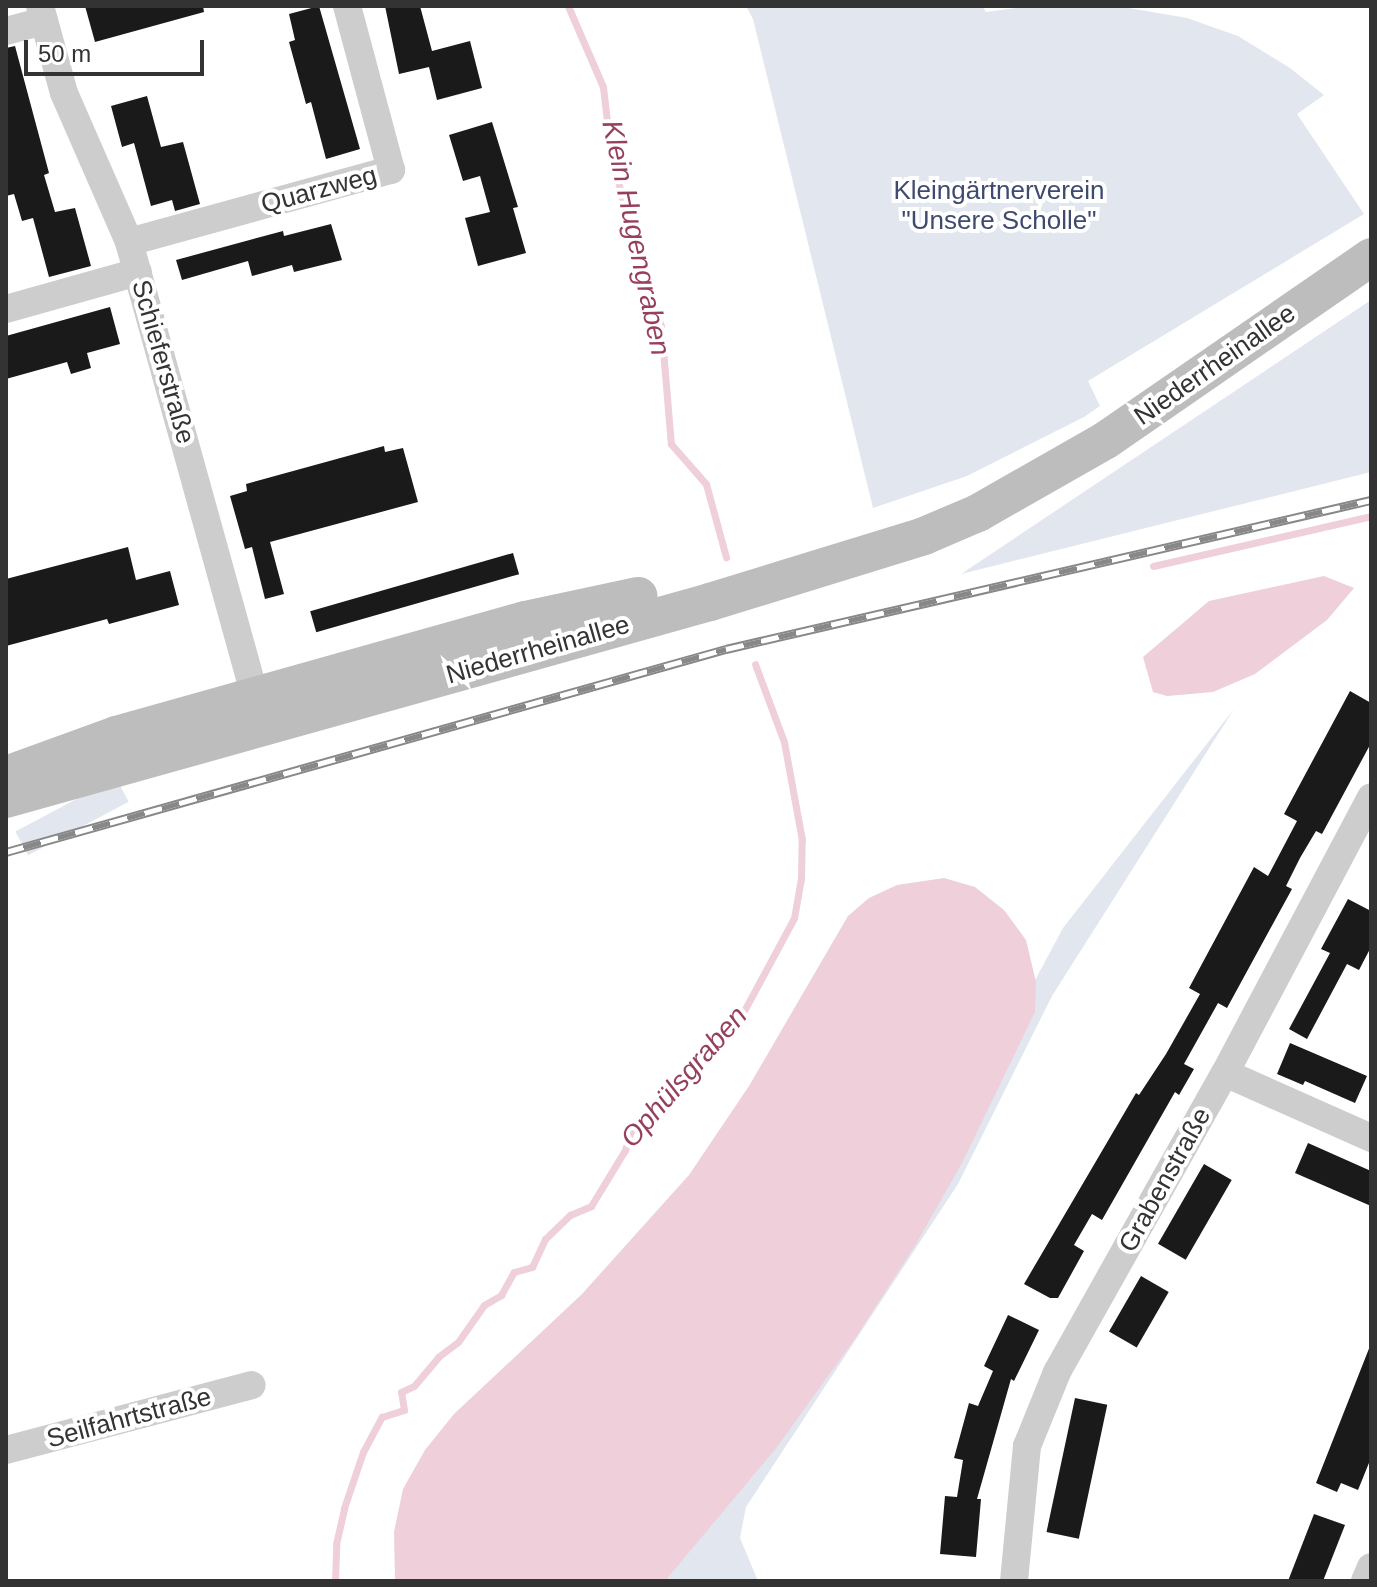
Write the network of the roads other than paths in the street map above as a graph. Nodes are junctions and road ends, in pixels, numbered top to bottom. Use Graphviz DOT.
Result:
graph roads {
  1 [pos="347,6"];
  2 [pos="42,13"];
  3 [pos="6,31"];
  4 [pos="129,242"];
  5 [pos="1371,257"];
  6 [pos="138,272"];
  7 [pos="6,309"];
  8 [pos="260,711"];
  9 [pos="6,775"];
  10 [pos="1371,797"];
  11 [pos="6,799"];
  12 [pos="1225,1073"];
  13 [pos="1371,1138"];
  14 [pos="252,1385"];
  15 [pos="6,1450"];
  16 [pos="1371,1567"];
  17 [pos="1014,1581"];
  18 [pos="1365,1581"];
  1 -- 4 [label="street, Quarzweg"];
  2 -- 3 [label="street"];
  2 -- 4 [label="street, Schieferstraße"];
  4 -- 6 [label="street, Schieferstraße"];
  5 -- 8 [label="main road, Niederrheinallee"];
  6 -- 7 [label="street"];
  6 -- 8 [label="street, Schieferstraße"];
  8 -- 9 [label="main road, Niederrheinallee"];
  8 -- 11 [label="main road, Niederrheinallee"];
  10 -- 12 [label="street, Grabenstraße"];
  12 -- 13 [label="street"];
  12 -- 17 [label="street, Grabenstraße"];
  14 -- 15 [label="street, Seilfahrtstraße"];
  16 -- 18 [label="street"];
}
